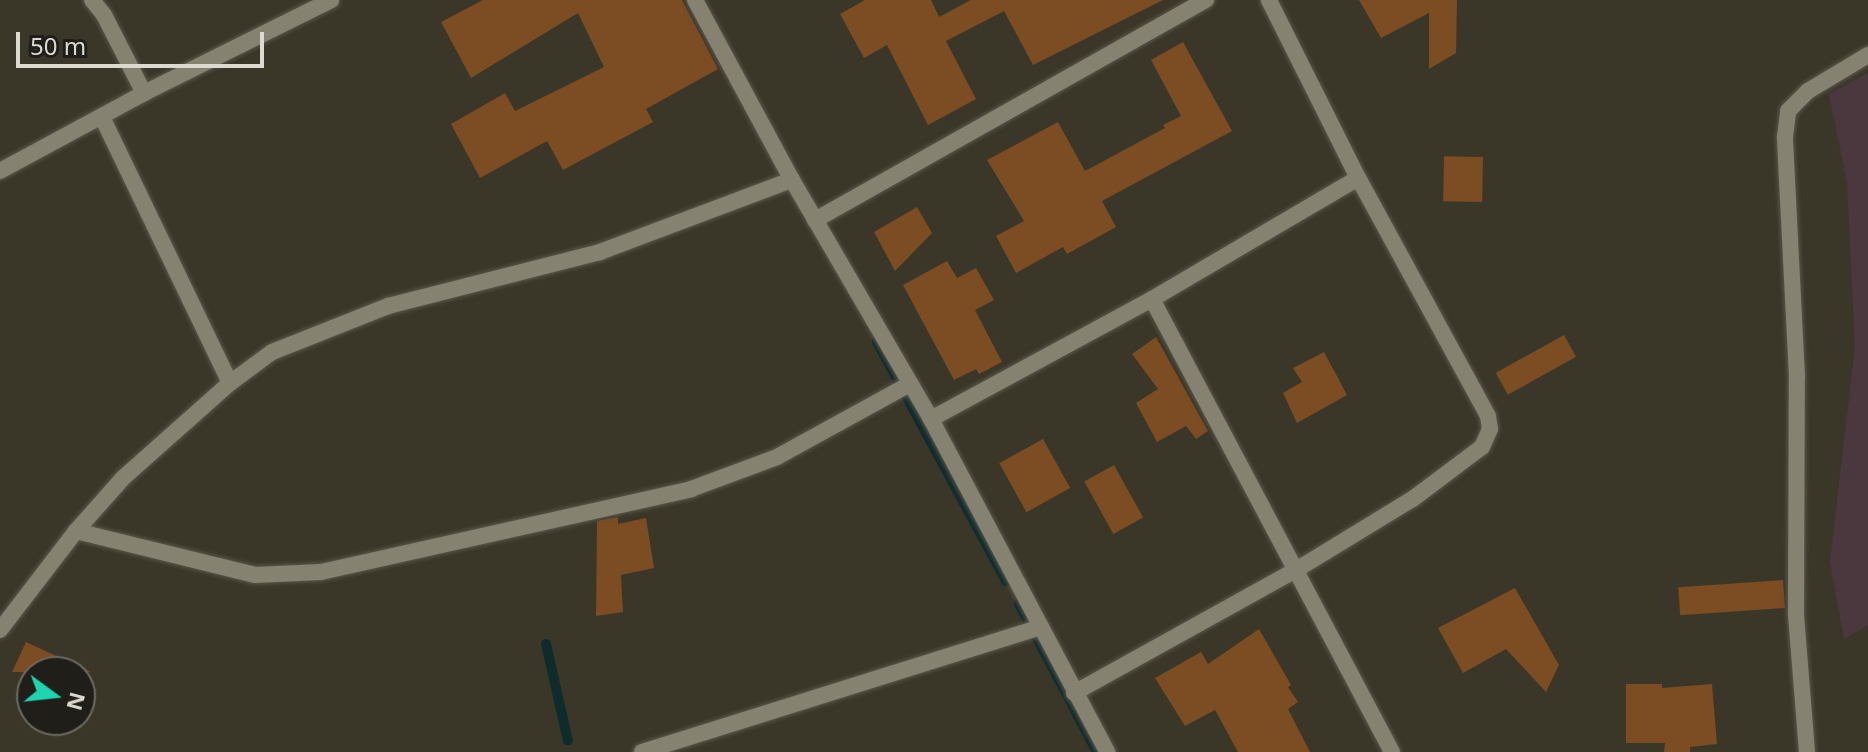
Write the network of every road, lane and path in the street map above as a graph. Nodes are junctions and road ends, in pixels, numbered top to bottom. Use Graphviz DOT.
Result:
graph roads {
  1 [pos="92,0"];
  2 [pos="331,0"];
  3 [pos="715,0"];
  4 [pos="1206,0"];
  5 [pos="1269,0"];
  6 [pos="697,4"];
  7 [pos="1868,55"];
  8 [pos="144,93"];
  9 [pos="102,117"];
  10 [pos="0,171"];
  11 [pos="1358,178"];
  12 [pos="792,180"];
  13 [pos="815,220"];
  14 [pos="1152,299"];
  15 [pos="230,383"];
  16 [pos="908,385"];
  17 [pos="931,419"];
  18 [pos="76,531"];
  19 [pos="1296,570"];
  20 [pos="1041,627"];
  21 [pos="0,630"];
  22 [pos="1074,693"];
  23 [pos="642,752"];
  24 [pos="1107,752"];
  25 [pos="1392,752"];
  26 [pos="1807,752"];
  1 -- 8 [label="street"];
  2 -- 8 [label="street"];
  3 -- 6 [label="street"];
  4 -- 13 [label="street"];
  5 -- 11 [label="street"];
  6 -- 12 [label="street"];
  7 -- 26 [label="street"];
  8 -- 9 [label="street"];
  9 -- 10 [label="street"];
  9 -- 15 [label="street"];
  11 -- 14 [label="street"];
  11 -- 19 [label="street"];
  12 -- 13 [label="street"];
  12 -- 15 [label="street"];
  13 -- 16 [label="street"];
  14 -- 17 [label="street"];
  14 -- 19 [label="street"];
  15 -- 18 [label="street"];
  16 -- 17 [label="street"];
  16 -- 18 [label="street"];
  17 -- 20 [label="street"];
  18 -- 21 [label="street"];
  19 -- 22 [label="street"];
  19 -- 25 [label="street"];
  20 -- 22 [label="street"];
  20 -- 23 [label="street"];
  22 -- 24 [label="street"];
}
